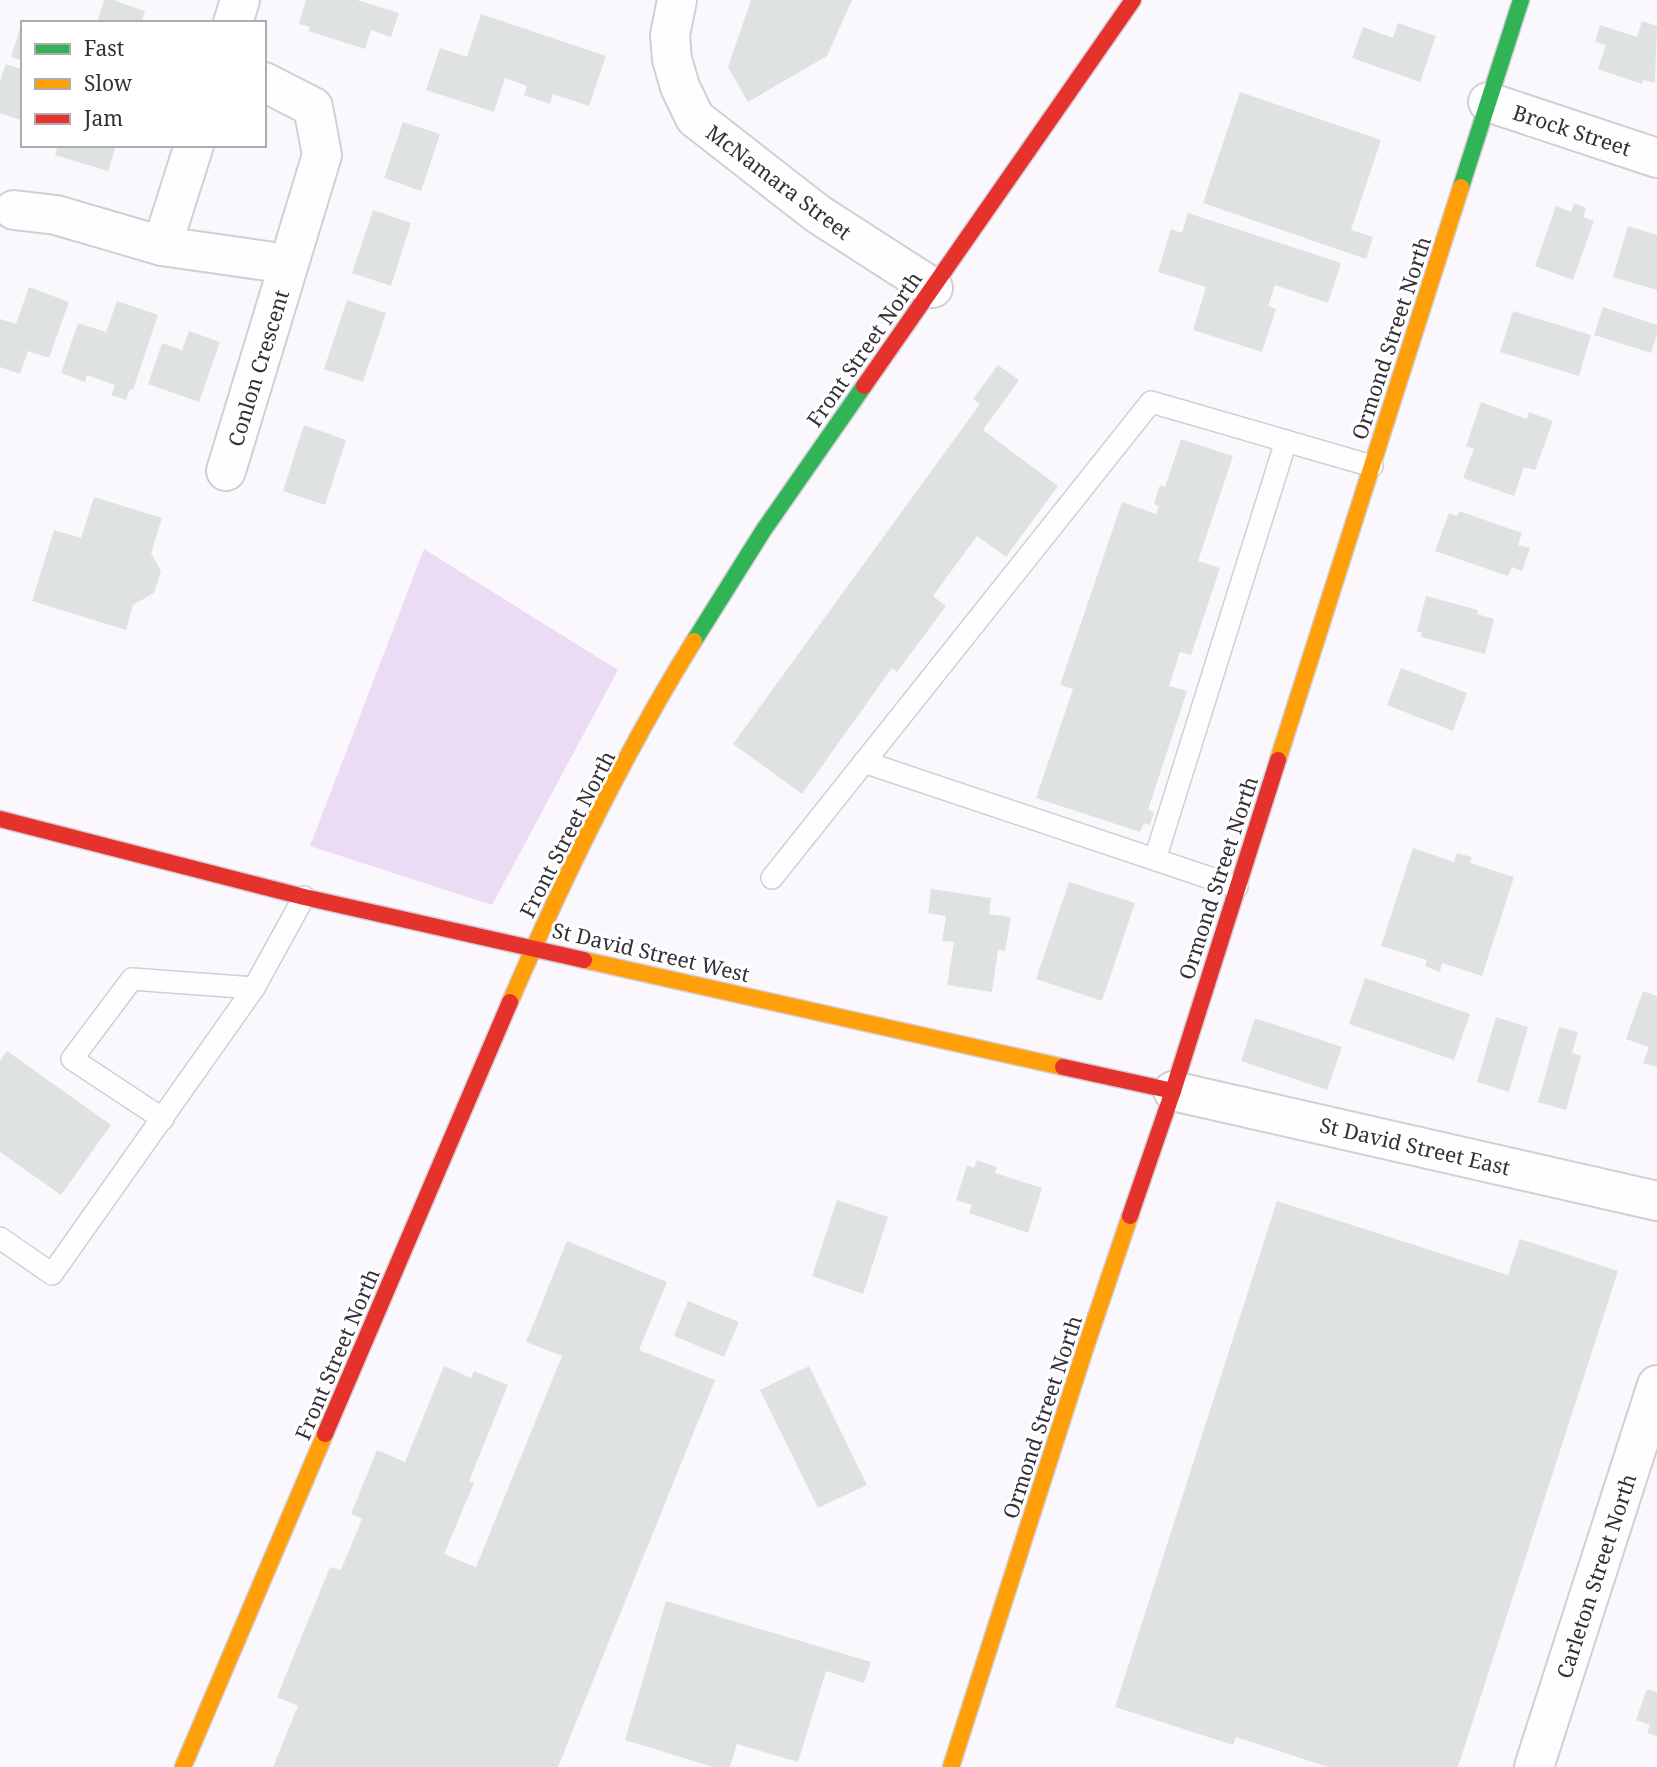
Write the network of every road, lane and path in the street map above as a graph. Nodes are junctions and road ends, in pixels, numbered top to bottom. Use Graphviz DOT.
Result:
graph roads {
  1 [pos="240,0"];
  2 [pos="677,0"];
  3 [pos="1133,0"];
  4 [pos="1521,0"];
  5 [pos="234,21"];
  6 [pos="266,83"];
  7 [pos="1488,103"];
  8 [pos="193,147"];
  9 [pos="1657,158"];
  10 [pos="14,209"];
  11 [pos="162,246"];
  12 [pos="288,264"];
  13 [pos="933,288"];
  14 [pos="1286,441"];
  15 [pos="1372,466"];
  16 [pos="226,471"];
  17 [pos="864,762"];
  18 [pos="0,819"];
  19 [pos="1154,859"];
  20 [pos="772,878"];
  21 [pos="1237,887"];
  22 [pos="304,897"];
  23 [pos="534,947"];
  24 [pos="254,988"];
  25 [pos="1172,1091"];
  26 [pos="163,1119"];
  27 [pos="1657,1201"];
  28 [pos="0,1238"];
  29 [pos="1657,1385"];
  30 [pos="183,1767"];
  31 [pos="951,1767"];
  32 [pos="1534,1767"];
  1 -- 5 [label="street"];
  2 -- 13 [label="street, McNamara Street"];
  3 -- 13 [label="street, Front Street North"];
  4 -- 7 [label="street, Ormond Street North"];
  6 -- 12 [label="street, Conlon Crescent"];
  7 -- 9 [label="street, Brock Street"];
  7 -- 15 [label="street, Ormond Street North"];
  8 -- 11 [label="street"];
  10 -- 11 [label="street, Conlon Crescent"];
  11 -- 12 [label="street, Conlon Crescent"];
  12 -- 16 [label="street, Conlon Crescent"];
  13 -- 23 [label="street, Front Street North"];
  14 -- 15 [label="lane"];
  14 -- 17 [label="lane"];
  14 -- 19 [label="lane"];
  15 -- 21 [label="street, Ormond Street North"];
  17 -- 19 [label="lane"];
  17 -- 20 [label="lane"];
  18 -- 22 [label="street, St David Street West"];
  19 -- 21 [label="lane"];
  21 -- 25 [label="street, Ormond Street North"];
  22 -- 23 [label="street, St David Street West"];
  22 -- 24 [label="lane"];
  23 -- 25 [label="street, St David Street West"];
  23 -- 30 [label="street, Front Street North"];
  24 -- 26 [label="lane"];
  24 -- 26 [label="lane"];
  25 -- 27 [label="street, St David Street East"];
  25 -- 31 [label="street, Ormond Street North"];
  26 -- 28 [label="lane"];
  29 -- 32 [label="street, Carleton Street North"];
}
